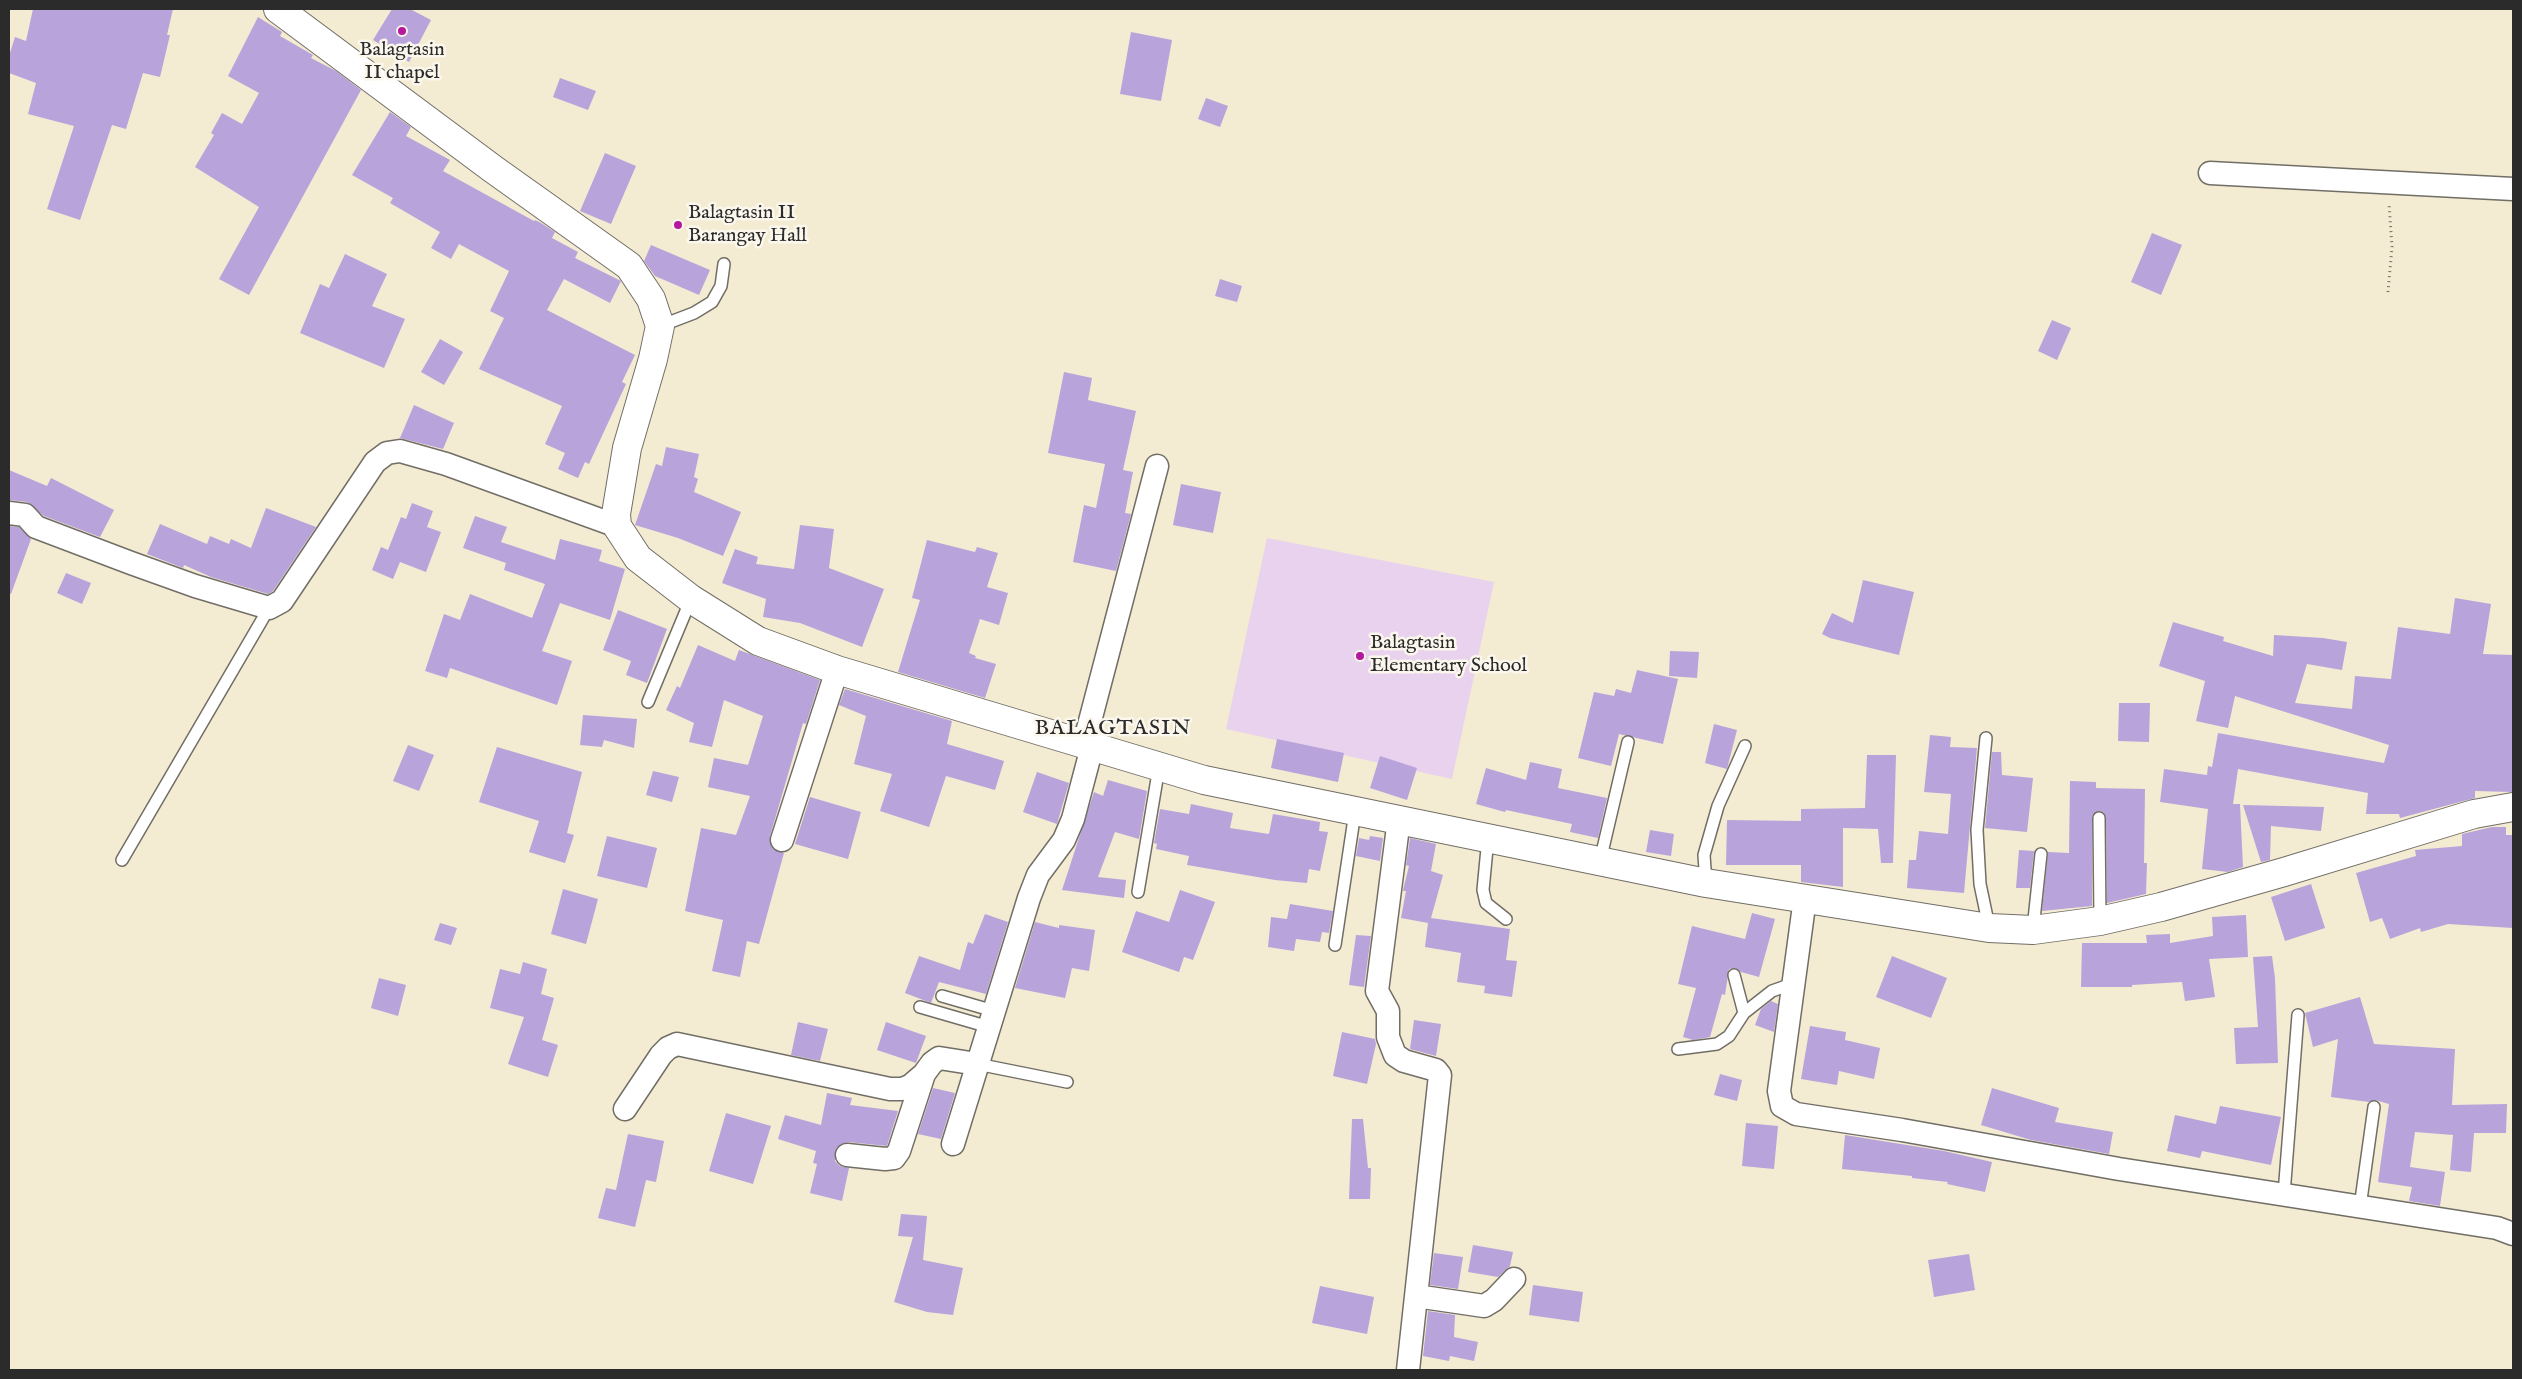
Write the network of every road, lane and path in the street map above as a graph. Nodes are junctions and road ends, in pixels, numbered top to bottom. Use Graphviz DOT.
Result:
graph roads {
  1 [pos="278,9"];
  2 [pos="2210,173"];
  3 [pos="2388,183"];
  4 [pos="2513,189"];
  5 [pos="724,264"];
  6 [pos="2388,292"];
  7 [pos="660,326"];
  8 [pos="1157,466"];
  9 [pos="9,513"];
  10 [pos="617,526"];
  11 [pos="691,600"];
  12 [pos="269,608"];
  13 [pos="837,670"];
  14 [pos="648,702"];
  15 [pos="1986,738"];
  16 [pos="1628,742"];
  17 [pos="1088,746"];
  18 [pos="1745,746"];
  19 [pos="1160,767"];
  20 [pos="2513,807"];
  21 [pos="1356,810"];
  22 [pos="2099,818"];
  23 [pos="1399,819"];
  24 [pos="1488,838"];
  25 [pos="782,840"];
  26 [pos="2041,854"];
  27 [pos="122,860"];
  28 [pos="1600,861"];
  29 [pos="1706,883"];
  30 [pos="1138,892"];
  31 [pos="1805,898"];
  32 [pos="1506,919"];
  33 [pos="2100,921"];
  34 [pos="1989,928"];
  35 [pos="2033,930"];
  36 [pos="1335,945"];
  37 [pos="1734,975"];
  38 [pos="1792,984"];
  39 [pos="942,996"];
  40 [pos="920,1007"];
  41 [pos="1744,1013"];
  42 [pos="2298,1015"];
  43 [pos="991,1019"];
  44 [pos="1678,1049"];
  45 [pos="977,1064"];
  46 [pos="924,1074"];
  47 [pos="1067,1082"];
  48 [pos="2374,1107"];
  49 [pos="625,1109"];
  50 [pos="953,1144"];
  51 [pos="847,1155"];
  52 [pos="2284,1194"];
  53 [pos="2360,1207"];
  54 [pos="2513,1234"];
  55 [pos="1514,1279"];
  56 [pos="1416,1296"];
  57 [pos="1408,1370"];
  1 -- 7 [label="street"];
  2 -- 3 [label="street"];
  3 -- 4 [label="street"];
  3 -- 6 [label="path"];
  5 -- 7 [label="lane"];
  7 -- 10 [label="street"];
  8 -- 17 [label="street"];
  9 -- 12 [label="street"];
  10 -- 11 [label="street"];
  10 -- 12 [label="street"];
  11 -- 13 [label="street"];
  11 -- 14 [label="lane"];
  12 -- 27 [label="lane"];
  13 -- 17 [label="street"];
  13 -- 25 [label="street"];
  15 -- 34 [label="lane"];
  16 -- 28 [label="lane"];
  17 -- 19 [label="street"];
  17 -- 43 [label="street"];
  18 -- 29 [label="lane"];
  19 -- 21 [label="street"];
  19 -- 30 [label="lane"];
  20 -- 33 [label="street"];
  21 -- 23 [label="street"];
  21 -- 36 [label="lane"];
  22 -- 33 [label="lane"];
  23 -- 24 [label="street"];
  23 -- 56 [label="street"];
  24 -- 28 [label="street"];
  24 -- 32 [label="lane"];
  26 -- 35 [label="lane"];
  28 -- 29 [label="street"];
  29 -- 31 [label="street"];
  31 -- 34 [label="street"];
  31 -- 38 [label="street"];
  33 -- 35 [label="street"];
  34 -- 35 [label="street"];
  37 -- 41 [label="lane"];
  38 -- 41 [label="lane"];
  38 -- 52 [label="street"];
  39 -- 43 [label="lane"];
  40 -- 43 [label="lane"];
  41 -- 44 [label="lane"];
  42 -- 52 [label="lane"];
  43 -- 45 [label="street"];
  45 -- 46 [label="street"];
  45 -- 47 [label="lane"];
  45 -- 50 [label="street"];
  46 -- 49 [label="street"];
  46 -- 51 [label="street"];
  48 -- 53 [label="lane"];
  52 -- 53 [label="street"];
  53 -- 54 [label="street"];
  55 -- 56 [label="street"];
  56 -- 57 [label="street"];
}
